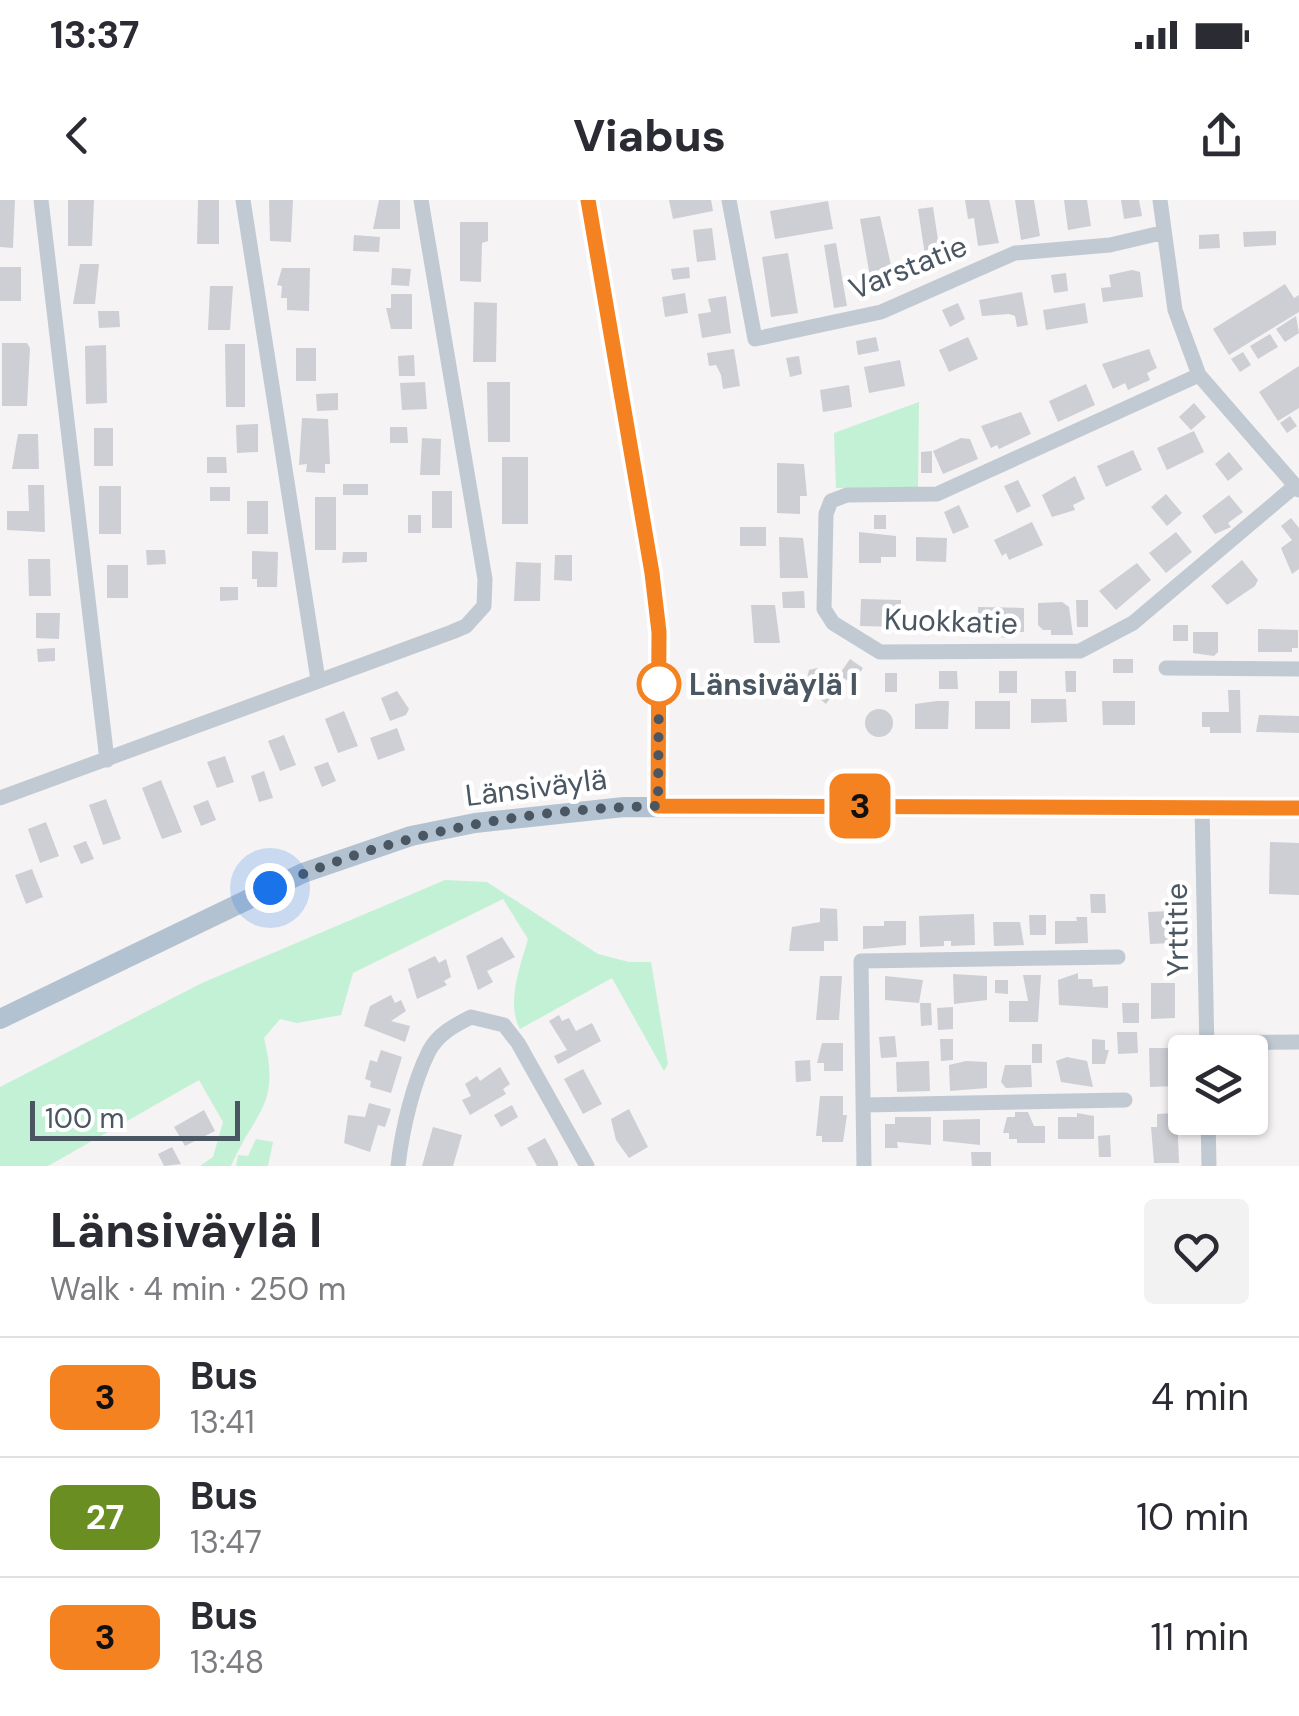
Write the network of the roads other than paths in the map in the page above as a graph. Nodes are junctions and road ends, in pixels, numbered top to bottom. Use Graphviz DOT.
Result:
graph roads {
  1 [pos="40,200"];
  2 [pos="243,200"];
  3 [pos="421,200"];
  4 [pos="588,200"];
  5 [pos="729,200"];
  6 [pos="1160,200"];
  7 [pos="1162,234"];
  8 [pos="1199,375"];
  9 [pos="1297,488"];
  10 [pos="1166,668"];
  11 [pos="1299,668"];
  12 [pos="318,680"];
  13 [pos="107,760"];
  14 [pos="0,798"];
  15 [pos="658,806"];
  16 [pos="1202,806"];
  17 [pos="1299,808"];
  18 [pos="1118,957"];
  19 [pos="0,1019"];
  20 [pos="1207,1035"];
  21 [pos="1299,1042"];
  22 [pos="1268,1044"];
  23 [pos="1125,1100"];
  24 [pos="864,1105"];
  25 [pos="1208,1135"];
  26 [pos="398,1166"];
  27 [pos="587,1166"];
  28 [pos="864,1166"];
  29 [pos="1209,1166"];
  1 -- 13 [label="street"];
  2 -- 12 [label="street"];
  3 -- 12 [label="street"];
  4 -- 15 [label="street"];
  5 -- 7 [label="street, Varstatie"];
  6 -- 7 [label="street"];
  7 -- 8 [label="street"];
  8 -- 9 [label="street"];
  8 -- 9 [label="street, Kuokkatie"];
  10 -- 11 [label="street"];
  12 -- 13 [label="street"];
  13 -- 14 [label="street"];
  15 -- 16 [label="main road, Länsiväylä"];
  15 -- 19 [label="main road, Länsiväylä"];
  16 -- 17 [label="main road, Länsiväylä"];
  16 -- 20 [label="street, Yrttitie"];
  18 -- 24 [label="street"];
  21 -- 22 [label="street"];
  23 -- 24 [label="street"];
  24 -- 28 [label="street"];
  25 -- 29 [label="street"];
  26 -- 27 [label="street"];
}
